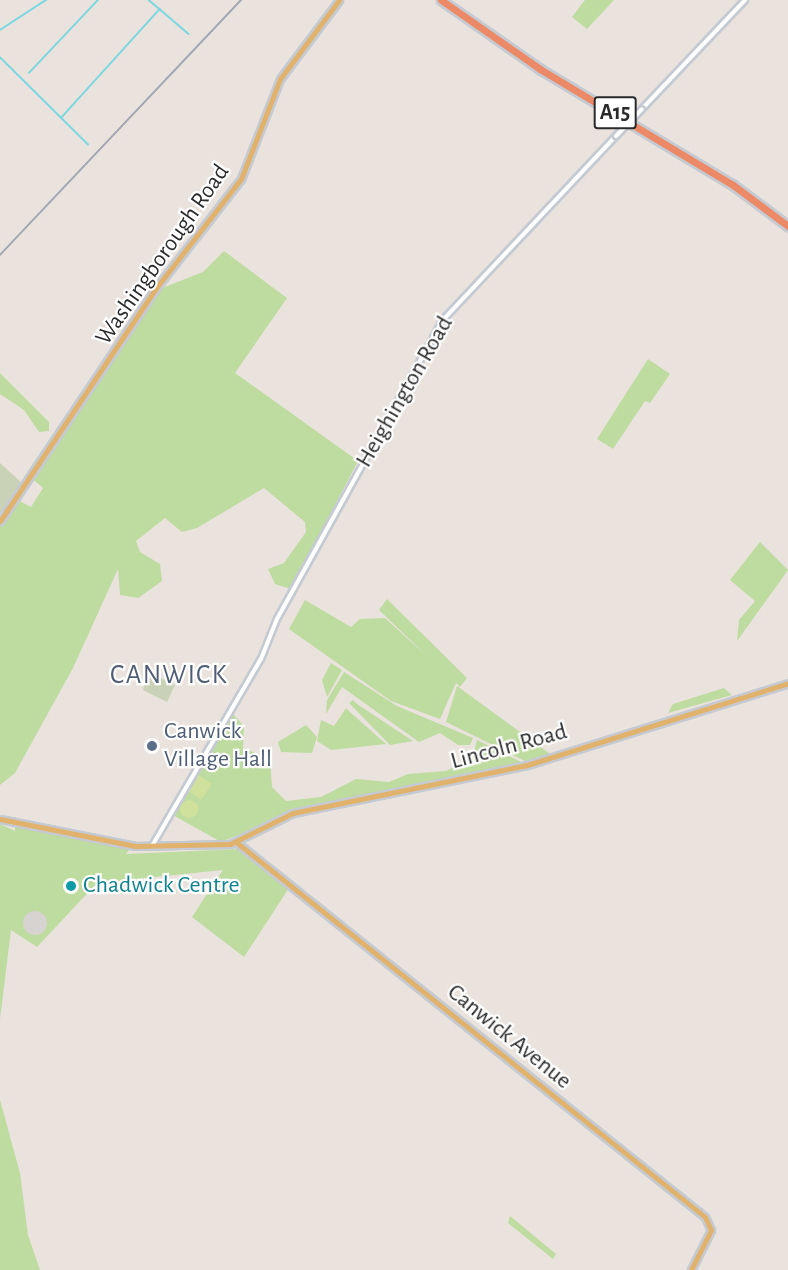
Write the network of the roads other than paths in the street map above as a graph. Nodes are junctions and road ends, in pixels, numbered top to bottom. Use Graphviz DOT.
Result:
graph roads {
  1 [pos="339,0"];
  2 [pos="441,0"];
  3 [pos="745,0"];
  4 [pos="788,226"];
  5 [pos="0,522"];
  6 [pos="788,682"];
  7 [pos="0,819"];
  8 [pos="240,841"];
  9 [pos="152,846"];
  10 [pos="691,1270"];
  1 -- 5 [label="main road, Washingborough Road"];
  2 -- 4 [label="highway, A15"];
  3 -- 9 [label="street, Heighington Road, bridge"];
  6 -- 8 [label="main road, Lincoln Road"];
  7 -- 9 [label="main road"];
  8 -- 9 [label="main road"];
  8 -- 10 [label="main road, Canwick Avenue"];
}
